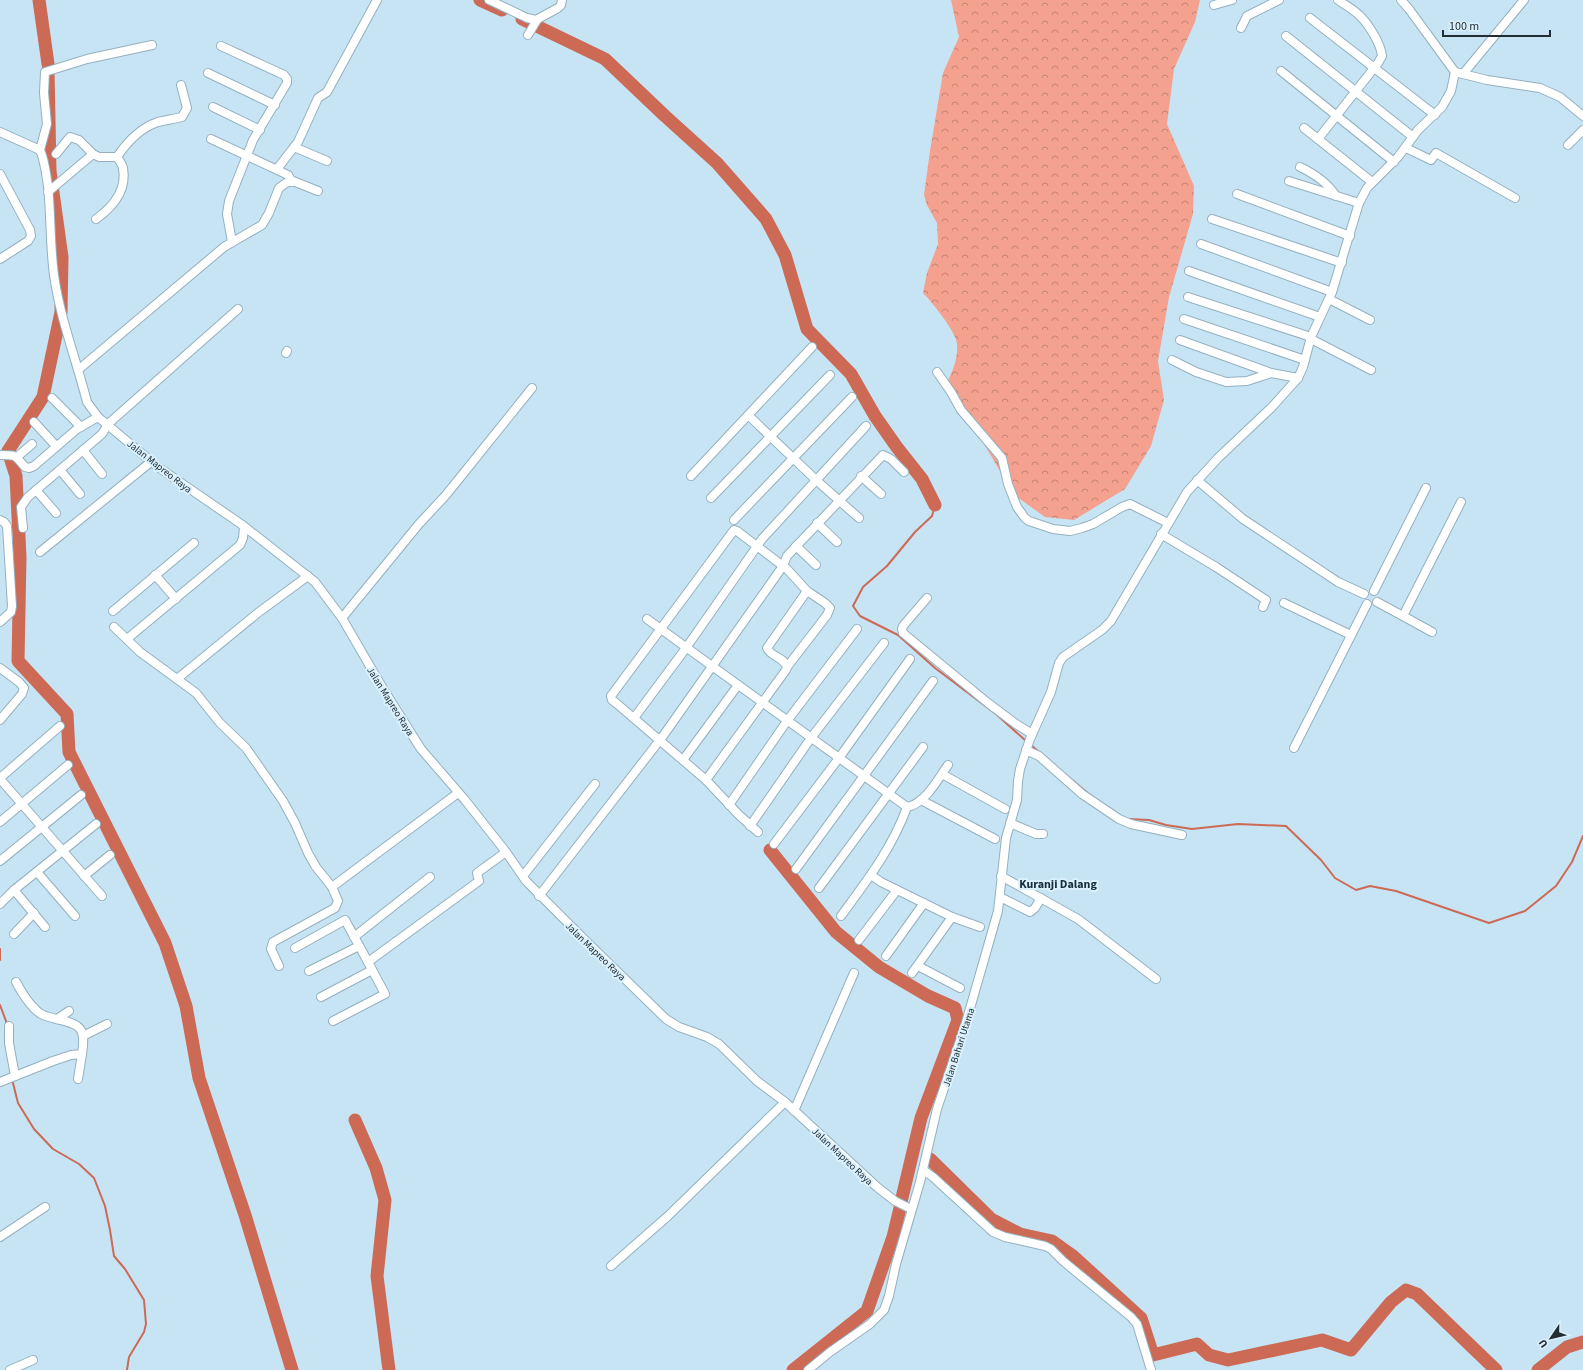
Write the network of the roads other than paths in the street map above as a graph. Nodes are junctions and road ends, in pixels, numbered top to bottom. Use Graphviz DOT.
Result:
graph roads {
  1 [pos="377,0"];
  2 [pos="488,0"];
  3 [pos="562,0"];
  4 [pos="1232,0"];
  5 [pos="1279,0"];
  6 [pos="1338,0"];
  7 [pos="1401,0"];
  8 [pos="1524,0"];
  9 [pos="1214,5"];
  10 [pos="1310,18"];
  11 [pos="536,21"];
  12 [pos="1242,28"];
  13 [pos="528,35"];
  14 [pos="1286,36"];
  15 [pos="152,45"];
  16 [pos="221,46"];
  17 [pos="1374,68"];
  18 [pos="1280,71"];
  19 [pos="208,73"];
  20 [pos="1459,73"];
  21 [pos="181,85"];
  22 [pos="1355,92"];
  23 [pos="275,105"];
  24 [pos="213,107"];
  25 [pos="1435,115"];
  26 [pos="1336,116"];
  27 [pos="1583,116"];
  28 [pos="1304,128"];
  29 [pos="260,130"];
  30 [pos="1583,130"];
  31 [pos="0,132"];
  32 [pos="1413,137"];
  33 [pos="210,139"];
  34 [pos="1318,139"];
  35 [pos="1568,145"];
  36 [pos="294,147"];
  37 [pos="1406,148"];
  38 [pos="40,150"];
  39 [pos="56,154"];
  40 [pos="93,154"];
  41 [pos="117,156"];
  42 [pos="248,156"];
  43 [pos="327,160"];
  44 [pos="1394,162"];
  45 [pos="1300,167"];
  46 [pos="277,169"];
  47 [pos="0,174"];
  48 [pos="1289,181"];
  49 [pos="292,182"];
  50 [pos="1372,182"];
  51 [pos="318,191"];
  52 [pos="48,192"];
  53 [pos="1237,194"];
  54 [pos="1336,196"];
  55 [pos="1515,198"];
  56 [pos="1359,203"];
  57 [pos="96,219"];
  58 [pos="1212,219"];
  59 [pos="1350,236"];
  60 [pos="232,242"];
  61 [pos="1201,244"];
  62 [pos="0,248"];
  63 [pos="2,258"];
  64 [pos="1342,263"];
  65 [pos="1189,271"];
  66 [pos="1330,295"];
  67 [pos="1188,297"];
  68 [pos="238,309"];
  69 [pos="1320,317"];
  70 [pos="1184,319"];
  71 [pos="1370,320"];
  72 [pos="1311,338"];
  73 [pos="1180,340"];
  74 [pos="812,347"];
  75 [pos="1172,360"];
  76 [pos="1305,360"];
  77 [pos="78,370"];
  78 [pos="1371,370"];
  79 [pos="937,372"];
  80 [pos="1271,373"];
  81 [pos="830,375"];
  82 [pos="1298,378"];
  83 [pos="532,388"];
  84 [pos="852,397"];
  85 [pos="52,398"];
  86 [pos="749,416"];
  87 [pos="98,417"];
  88 [pos="34,422"];
  89 [pos="108,424"];
  90 [pos="866,426"];
  91 [pos="81,427"];
  92 [pos="770,436"];
  93 [pos="32,444"];
  94 [pos="56,446"];
  95 [pos="83,450"];
  96 [pos="0,455"];
  97 [pos="17,457"];
  98 [pos="794,458"];
  99 [pos="152,461"];
  100 [pos="60,470"];
  101 [pos="904,472"];
  102 [pos="102,474"];
  103 [pos="692,476"];
  104 [pos="861,476"];
  105 [pos="816,480"];
  106 [pos="1197,480"];
  107 [pos="1426,488"];
  108 [pos="36,490"];
  109 [pos="80,494"];
  110 [pos="880,494"];
  111 [pos="711,498"];
  112 [pos="838,500"];
  113 [pos="1461,502"];
  114 [pos="56,514"];
  115 [pos="859,518"];
  116 [pos="0,520"];
  117 [pos="734,520"];
  118 [pos="817,523"];
  119 [pos="1168,523"];
  120 [pos="244,527"];
  121 [pos="23,528"];
  122 [pos="1162,534"];
  123 [pos="837,542"];
  124 [pos="194,543"];
  125 [pos="796,546"];
  126 [pos="757,547"];
  127 [pos="40,552"];
  128 [pos="816,565"];
  129 [pos="783,566"];
  130 [pos="155,575"];
  131 [pos="308,576"];
  132 [pos="807,591"];
  133 [pos="1374,591"];
  134 [pos="1364,594"];
  135 [pos="927,598"];
  136 [pos="176,599"];
  137 [pos="1377,602"];
  138 [pos="1284,603"];
  139 [pos="1367,604"];
  140 [pos="1263,607"];
  141 [pos="113,611"];
  142 [pos="1403,616"];
  143 [pos="342,618"];
  144 [pos="647,619"];
  145 [pos="0,622"];
  146 [pos="114,627"];
  147 [pos="661,629"];
  148 [pos="857,629"];
  149 [pos="1432,632"];
  150 [pos="1351,635"];
  151 [pos="127,639"];
  152 [pos="884,643"];
  153 [pos="686,648"];
  154 [pos="910,659"];
  155 [pos="711,666"];
  156 [pos="787,667"];
  157 [pos="0,668"];
  158 [pos="176,679"];
  159 [pos="933,681"];
  160 [pos="738,685"];
  161 [pos="763,703"];
  162 [pos="634,718"];
  163 [pos="0,720"];
  164 [pos="788,721"];
  165 [pos="60,726"];
  166 [pos="811,738"];
  167 [pos="660,740"];
  168 [pos="1029,742"];
  169 [pos="923,747"];
  170 [pos="1294,748"];
  171 [pos="839,758"];
  172 [pos="683,760"];
  173 [pos="68,765"];
  174 [pos="948,765"];
  175 [pos="942,774"];
  176 [pos="864,775"];
  177 [pos="0,779"];
  178 [pos="706,780"];
  179 [pos="595,784"];
  180 [pos="458,793"];
  181 [pos="890,794"];
  182 [pos="81,795"];
  183 [pos="922,800"];
  184 [pos="22,804"];
  185 [pos="729,805"];
  186 [pos="907,807"];
  187 [pos="1005,809"];
  188 [pos="0,822"];
  189 [pos="1010,823"];
  190 [pos="96,824"];
  191 [pos="750,826"];
  192 [pos="42,827"];
  193 [pos="758,832"];
  194 [pos="1043,834"];
  195 [pos="1182,835"];
  196 [pos="995,839"];
  197 [pos="774,844"];
  198 [pos="63,851"];
  199 [pos="506,852"];
  200 [pos="110,855"];
  201 [pos="0,861"];
  202 [pos="796,869"];
  203 [pos="36,872"];
  204 [pos="871,875"];
  205 [pos="84,876"];
  206 [pos="523,876"];
  207 [pos="1001,876"];
  208 [pos="430,877"];
  209 [pos="332,887"];
  210 [pos="819,888"];
  211 [pos="14,890"];
  212 [pos="897,890"];
  213 [pos="102,896"];
  214 [pos="539,896"];
  215 [pos="1000,897"];
  216 [pos="1041,898"];
  217 [pos="924,903"];
  218 [pos="0,904"];
  219 [pos="34,913"];
  220 [pos="75,916"];
  221 [pos="841,916"];
  222 [pos="952,917"];
  223 [pos="45,927"];
  224 [pos="980,927"];
  225 [pos="14,934"];
  226 [pos="354,937"];
  227 [pos="859,940"];
  228 [pos="359,946"];
  229 [pos="295,948"];
  230 [pos="886,956"];
  231 [pos="368,962"];
  232 [pos="279,966"];
  233 [pos="918,966"];
  234 [pos="372,970"];
  235 [pos="309,971"];
  236 [pos="854,973"];
  237 [pos="912,973"];
  238 [pos="1156,979"];
  239 [pos="16,982"];
  240 [pos="960,988"];
  241 [pos="321,998"];
  242 [pos="69,1011"];
  243 [pos="57,1019"];
  244 [pos="334,1021"];
  245 [pos="107,1024"];
  246 [pos="9,1026"];
  247 [pos="83,1036"];
  248 [pos="80,1054"];
  249 [pos="14,1076"];
  250 [pos="78,1079"];
  251 [pos="0,1082"];
  252 [pos="785,1102"];
  253 [pos="794,1111"];
  254 [pos="923,1170"];
  255 [pos="45,1207"];
  256 [pos="911,1209"];
  257 [pos="0,1237"];
  258 [pos="611,1266"];
  259 [pos="33,1360"];
  260 [pos="10,1370"];
  261 [pos="808,1370"];
  262 [pos="1151,1370"];
  1 -- 36 [label="street"];
  2 -- 11 [label="street"];
  3 -- 11 [label="street"];
  4 -- 9 [label="street"];
  5 -- 12 [label="street"];
  6 -- 17 [label="street"];
  7 -- 20 [label="street"];
  8 -- 20 [label="street"];
  10 -- 17 [label="street"];
  11 -- 13 [label="street"];
  14 -- 22 [label="street"];
  15 -- 38 [label="street"];
  16 -- 23 [label="street"];
  17 -- 22 [label="street"];
  17 -- 25 [label="street"];
  18 -- 26 [label="street"];
  19 -- 23 [label="street"];
  20 -- 25 [label="street"];
  20 -- 27 [label="street"];
  21 -- 41 [label="street"];
  22 -- 26 [label="street"];
  22 -- 32 [label="street"];
  23 -- 29 [label="street"];
  24 -- 29 [label="street"];
  25 -- 32 [label="street"];
  26 -- 34 [label="street"];
  26 -- 44 [label="street"];
  28 -- 34 [label="street"];
  29 -- 42 [label="street"];
  30 -- 35 [label="street"];
  31 -- 38 [label="street"];
  32 -- 37 [label="street"];
  33 -- 42 [label="street"];
  34 -- 50 [label="street"];
  36 -- 43 [label="street"];
  36 -- 46 [label="street"];
  37 -- 44 [label="street"];
  37 -- 55 [label="street"];
  38 -- 52 [label="street, Jalan Mapreo Raya"];
  39 -- 40 [label="street"];
  40 -- 41 [label="street"];
  40 -- 52 [label="street"];
  41 -- 57 [label="street"];
  42 -- 46 [label="street"];
  42 -- 60 [label="street"];
  44 -- 50 [label="street"];
  45 -- 54 [label="street"];
  46 -- 49 [label="street"];
  47 -- 63 [label="street"];
  48 -- 54 [label="street"];
  49 -- 51 [label="street"];
  49 -- 60 [label="street"];
  50 -- 56 [label="street"];
  52 -- 77 [label="street, Jalan Mapreo Raya"];
  53 -- 59 [label="street"];
  54 -- 56 [label="street"];
  56 -- 59 [label="street"];
  58 -- 64 [label="street"];
  59 -- 64 [label="street"];
  60 -- 77 [label="street"];
  61 -- 66 [label="street"];
  62 -- 63 [label="street"];
  64 -- 66 [label="street"];
  65 -- 69 [label="street"];
  66 -- 69 [label="street"];
  66 -- 71 [label="street"];
  67 -- 72 [label="street"];
  68 -- 89 [label="street"];
  69 -- 72 [label="street"];
  70 -- 76 [label="street"];
  72 -- 76 [label="street"];
  72 -- 78 [label="street"];
  73 -- 80 [label="street"];
  74 -- 86 [label="street"];
  75 -- 80 [label="street"];
  76 -- 82 [label="street"];
  77 -- 87 [label="street, Jalan Mapreo Raya"];
  79 -- 119 [label="street"];
  80 -- 82 [label="street"];
  81 -- 92 [label="street"];
  82 -- 106 [label="street, Jalan Bahari Utama"];
  83 -- 143 [label="street"];
  84 -- 98 [label="street"];
  85 -- 91 [label="street"];
  86 -- 92 [label="street"];
  86 -- 103 [label="street"];
  87 -- 89 [label="street, Jalan Mapreo Raya"];
  87 -- 91 [label="street"];
  88 -- 94 [label="street"];
  89 -- 95 [label="street"];
  89 -- 99 [label="street, Jalan Mapreo Raya"];
  90 -- 105 [label="street"];
  91 -- 94 [label="street"];
  92 -- 98 [label="street"];
  92 -- 111 [label="street"];
  93 -- 97 [label="street"];
  94 -- 97 [label="street"];
  95 -- 100 [label="street"];
  95 -- 102 [label="street"];
  96 -- 97 [label="street"];
  98 -- 105 [label="street"];
  98 -- 117 [label="street"];
  99 -- 120 [label="street, Jalan Mapreo Raya"];
  99 -- 127 [label="street"];
  100 -- 108 [label="street"];
  100 -- 109 [label="street"];
  101 -- 104 [label="street"];
  104 -- 110 [label="street"];
  104 -- 112 [label="street"];
  105 -- 112 [label="street"];
  105 -- 126 [label="street"];
  106 -- 119 [label="street, Jalan Bahari Utama"];
  106 -- 134 [label="street"];
  107 -- 133 [label="street"];
  108 -- 114 [label="street"];
  108 -- 121 [label="street"];
  112 -- 115 [label="street"];
  112 -- 118 [label="street"];
  113 -- 142 [label="street"];
  116 -- 145 [label="street"];
  118 -- 123 [label="street"];
  118 -- 125 [label="street"];
  119 -- 122 [label="street, Jalan Bahari Utama"];
  120 -- 131 [label="street, Jalan Mapreo Raya"];
  120 -- 136 [label="street"];
  122 -- 140 [label="street"];
  122 -- 168 [label="street, Jalan Bahari Utama"];
  124 -- 130 [label="street"];
  125 -- 128 [label="street"];
  125 -- 129 [label="street"];
  126 -- 129 [label="street"];
  126 -- 147 [label="street"];
  126 -- 153 [label="street"];
  129 -- 132 [label="street"];
  129 -- 155 [label="street"];
  130 -- 136 [label="street"];
  130 -- 141 [label="street"];
  131 -- 143 [label="street, Jalan Mapreo Raya"];
  131 -- 158 [label="street"];
  132 -- 156 [label="street"];
  132 -- 156 [label="street"];
  133 -- 134 [label="street"];
  133 -- 137 [label="street"];
  134 -- 139 [label="street"];
  135 -- 168 [label="street"];
  136 -- 151 [label="street"];
  137 -- 139 [label="street"];
  137 -- 142 [label="street"];
  138 -- 150 [label="street"];
  139 -- 150 [label="street"];
  142 -- 149 [label="street"];
  143 -- 180 [label="street, Jalan Mapreo Raya"];
  144 -- 147 [label="street"];
  146 -- 151 [label="street"];
  147 -- 153 [label="street"];
  147 -- 162 [label="street"];
  148 -- 164 [label="street"];
  150 -- 170 [label="street"];
  151 -- 158 [label="street"];
  152 -- 166 [label="street"];
  153 -- 155 [label="street"];
  153 -- 162 [label="street"];
  154 -- 171 [label="street"];
  155 -- 160 [label="street"];
  155 -- 167 [label="street"];
  156 -- 161 [label="street"];
  157 -- 163 [label="street"];
  158 -- 209 [label="street"];
  159 -- 176 [label="street"];
  160 -- 161 [label="street"];
  160 -- 172 [label="street"];
  161 -- 164 [label="street"];
  161 -- 178 [label="street"];
  162 -- 167 [label="street"];
  164 -- 166 [label="street"];
  164 -- 185 [label="street"];
  165 -- 177 [label="street"];
  166 -- 171 [label="street"];
  166 -- 191 [label="street"];
  167 -- 172 [label="street"];
  167 -- 214 [label="street"];
  168 -- 189 [label="street, Jalan Bahari Utama"];
  168 -- 195 [label="street"];
  169 -- 181 [label="street"];
  171 -- 176 [label="street"];
  171 -- 197 [label="street"];
  172 -- 178 [label="street"];
  173 -- 184 [label="street"];
  174 -- 175 [label="street"];
  175 -- 183 [label="street"];
  175 -- 187 [label="street"];
  176 -- 181 [label="street"];
  176 -- 202 [label="street"];
  177 -- 184 [label="street"];
  178 -- 185 [label="street"];
  179 -- 206 [label="street"];
  180 -- 199 [label="street, Jalan Mapreo Raya"];
  180 -- 209 [label="street"];
  181 -- 186 [label="street"];
  181 -- 210 [label="street"];
  182 -- 192 [label="street"];
  183 -- 186 [label="street"];
  183 -- 196 [label="street"];
  184 -- 188 [label="street"];
  184 -- 192 [label="street"];
  185 -- 191 [label="street"];
  186 -- 204 [label="street"];
  189 -- 194 [label="street"];
  189 -- 207 [label="street, Jalan Bahari Utama"];
  190 -- 198 [label="street"];
  191 -- 193 [label="street"];
  192 -- 198 [label="street"];
  192 -- 201 [label="street"];
  198 -- 203 [label="street"];
  198 -- 205 [label="street"];
  199 -- 206 [label="street, Jalan Mapreo Raya"];
  199 -- 231 [label="street"];
  200 -- 205 [label="street"];
  203 -- 211 [label="street"];
  203 -- 220 [label="street"];
  204 -- 212 [label="street"];
  204 -- 221 [label="street"];
  205 -- 213 [label="street"];
  206 -- 214 [label="street, Jalan Mapreo Raya"];
  207 -- 215 [label="street, Jalan Bahari Utama"];
  207 -- 216 [label="street"];
  208 -- 226 [label="street"];
  209 -- 232 [label="street"];
  211 -- 218 [label="street"];
  211 -- 219 [label="street"];
  212 -- 217 [label="street"];
  212 -- 227 [label="street"];
  214 -- 252 [label="street, Jalan Mapreo Raya"];
  215 -- 216 [label="street"];
  215 -- 254 [label="street, Jalan Bahari Utama"];
  216 -- 238 [label="street"];
  217 -- 222 [label="street"];
  217 -- 230 [label="street"];
  219 -- 223 [label="street"];
  219 -- 225 [label="street"];
  222 -- 224 [label="street"];
  222 -- 233 [label="street"];
  226 -- 228 [label="street"];
  226 -- 229 [label="street"];
  228 -- 231 [label="street"];
  228 -- 235 [label="street"];
  231 -- 234 [label="street"];
  233 -- 237 [label="street"];
  233 -- 240 [label="street"];
  234 -- 241 [label="street"];
  234 -- 244 [label="street"];
  236 -- 253 [label="street"];
  239 -- 243 [label="street"];
  242 -- 243 [label="street"];
  243 -- 247 [label="street"];
  245 -- 247 [label="street"];
  246 -- 249 [label="street"];
  247 -- 248 [label="street"];
  248 -- 249 [label="street"];
  248 -- 250 [label="street"];
  249 -- 251 [label="street"];
  252 -- 253 [label="street, Jalan Mapreo Raya"];
  252 -- 258 [label="street"];
  253 -- 256 [label="street, Jalan Mapreo Raya"];
  254 -- 256 [label="street, Jalan Bahari Utama"];
  254 -- 262 [label="street"];
  255 -- 257 [label="street"];
  256 -- 261 [label="street, Jalan Bahari Utama"];
  259 -- 260 [label="street"];
}
